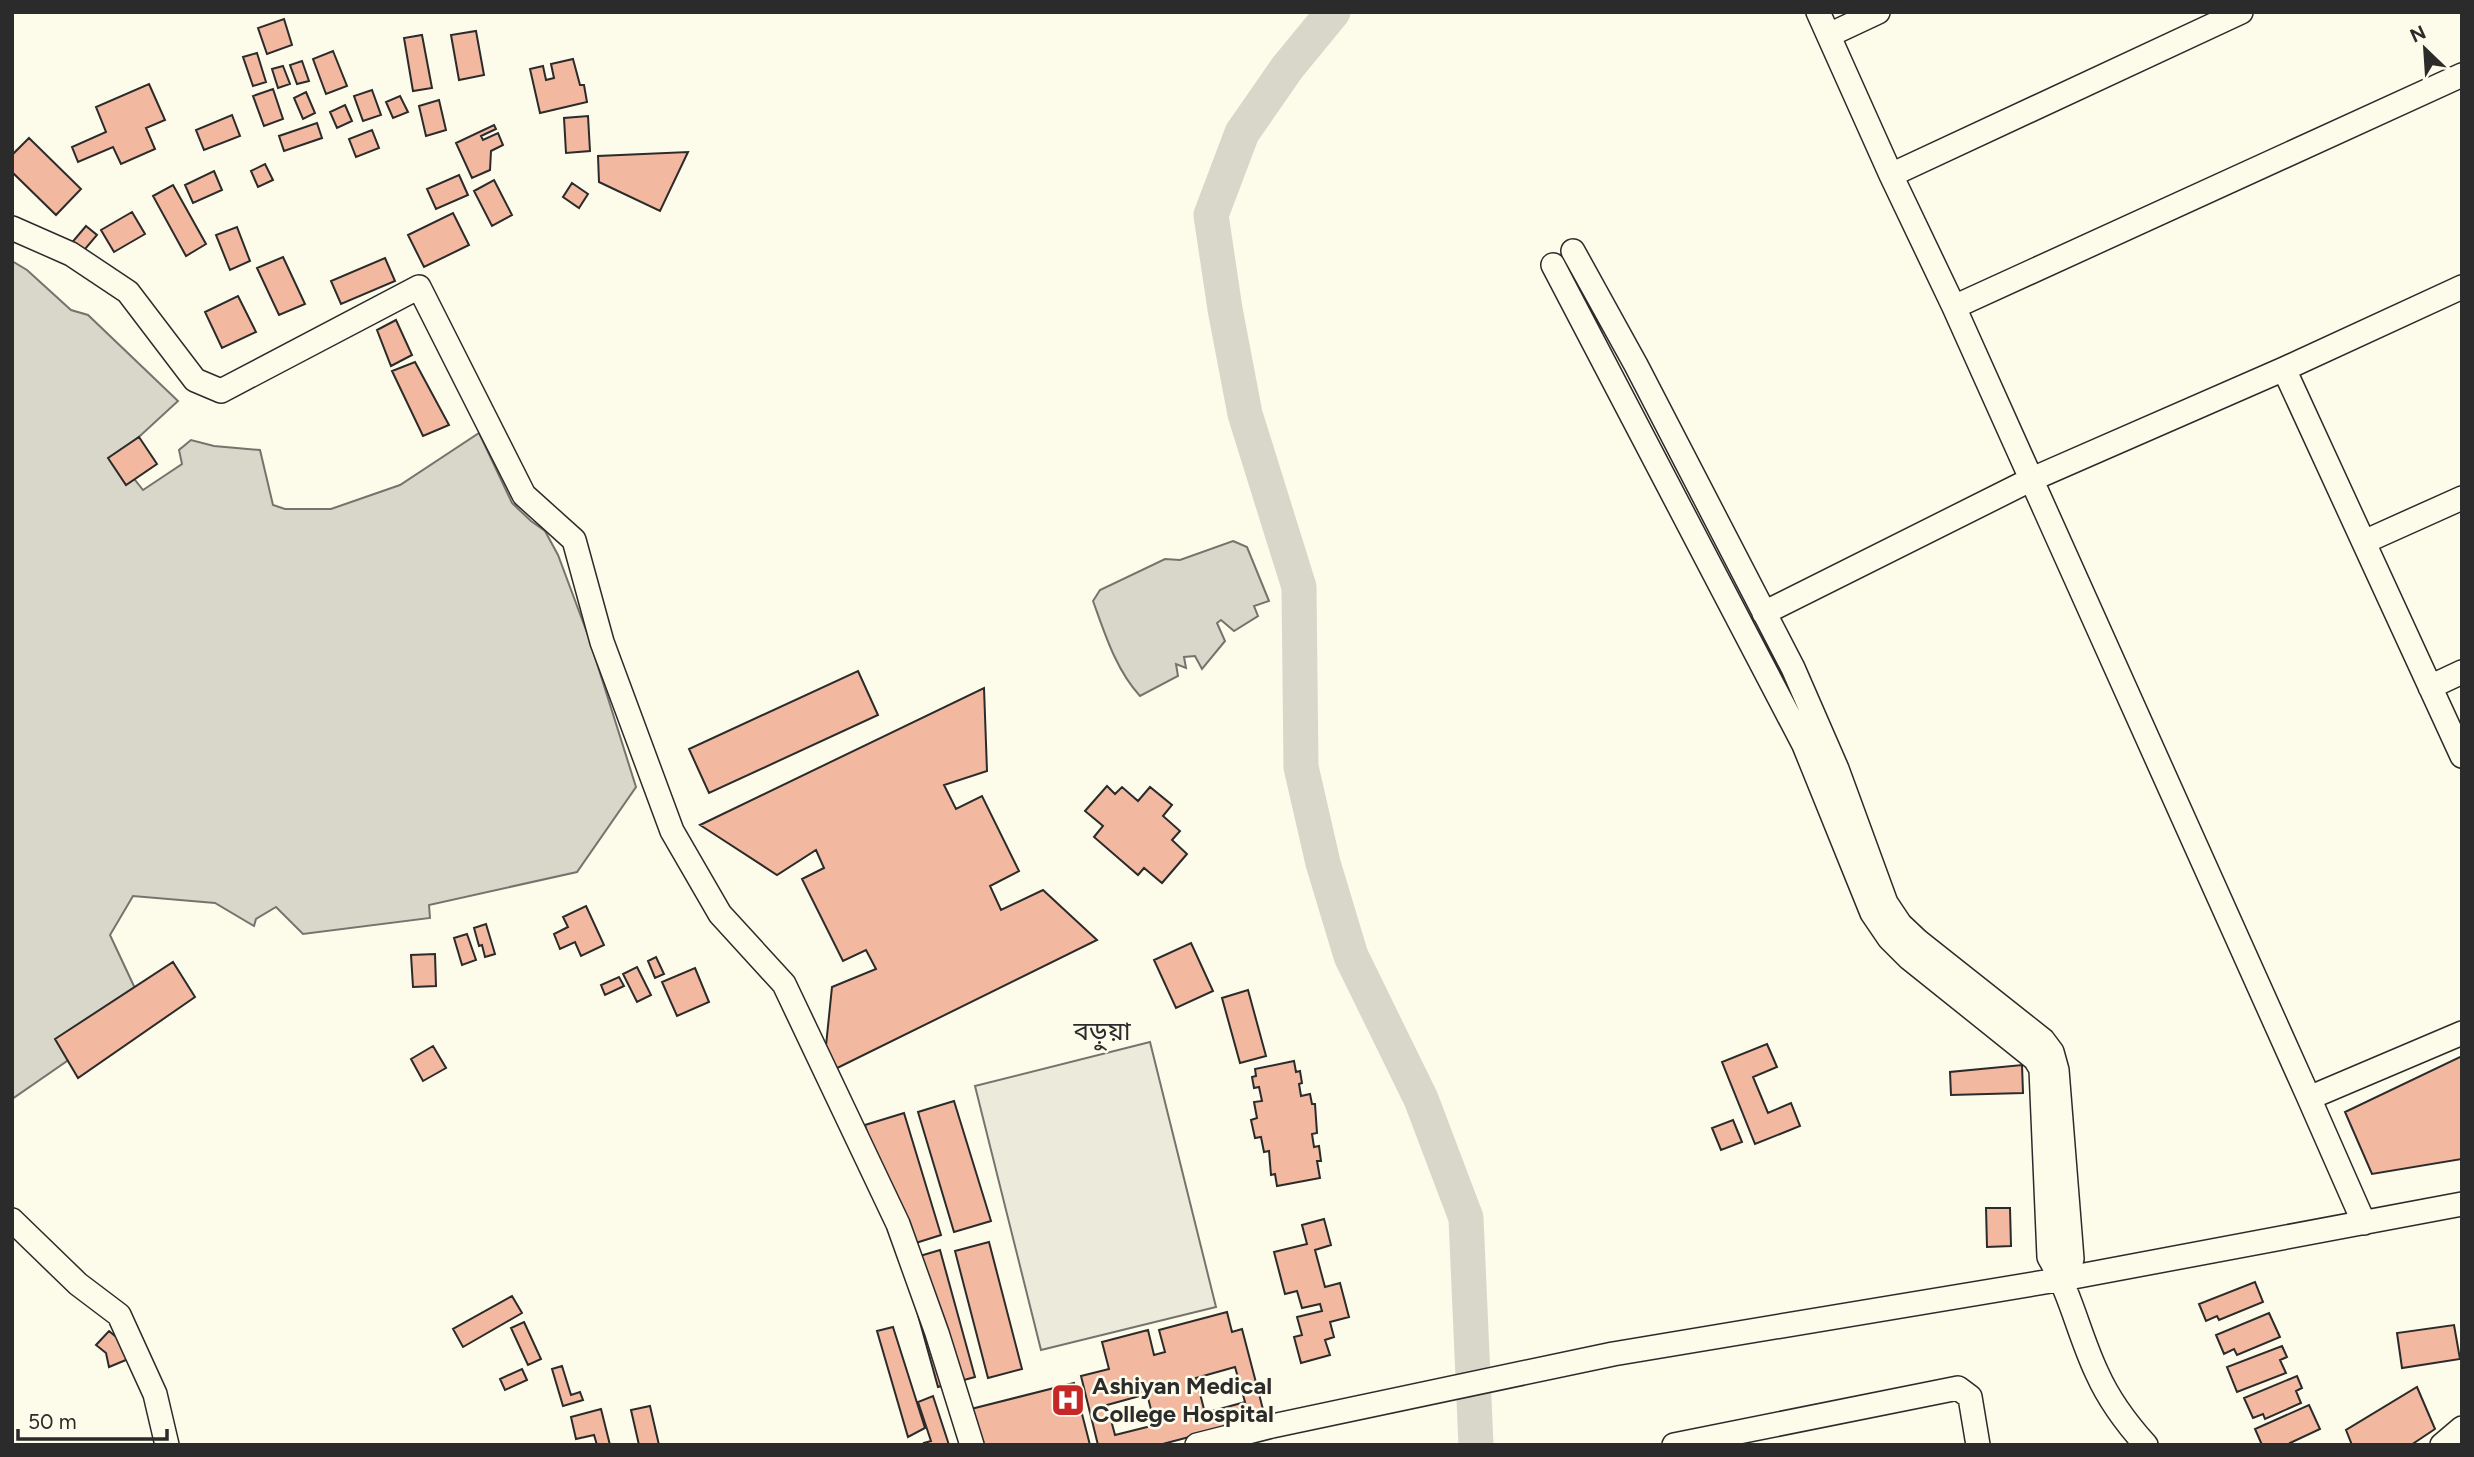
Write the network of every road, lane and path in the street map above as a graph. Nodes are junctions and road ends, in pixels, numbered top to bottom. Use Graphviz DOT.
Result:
graph roads {
  1 [pos="1818,12"];
  2 [pos="1878,12"];
  3 [pos="2241,12"];
  4 [pos="1829,35"];
  5 [pos="2462,75"];
  6 [pos="1891,175"];
  7 [pos="12,228"];
  8 [pos="1573,251"];
  9 [pos="1553,265"];
  10 [pos="2462,287"];
  11 [pos="1954,307"];
  12 [pos="1636,365"];
  13 [pos="2284,369"];
  14 [pos="1611,377"];
  15 [pos="2030,480"];
  16 [pos="2462,498"];
  17 [pos="2364,542"];
  18 [pos="1764,613"];
  19 [pos="2462,672"];
  20 [pos="2430,687"];
  21 [pos="2462,756"];
  22 [pos="1958,986"];
  23 [pos="2462,1032"];
  24 [pos="2309,1098"];
  25 [pos="2462,1204"];
  26 [pos="12,1220"];
  27 [pos="2364,1223"];
  28 [pos="2063,1279"];
  29 [pos="2462,1428"];
  30 [pos="167,1445"];
  31 [pos="972,1445"];
  32 [pos="1197,1445"];
  33 [pos="1674,1445"];
  34 [pos="1978,1445"];
  35 [pos="2146,1445"];
  36 [pos="2442,1445"];
  1 -- 4 [label="street"];
  2 -- 4 [label="street"];
  3 -- 6 [label="street"];
  4 -- 6 [label="street"];
  5 -- 11 [label="street"];
  6 -- 11 [label="street"];
  7 -- 31 [label="street"];
  8 -- 12 [label="street"];
  9 -- 14 [label="street"];
  10 -- 13 [label="street"];
  11 -- 15 [label="street"];
  12 -- 14 [label="street"];
  12 -- 18 [label="street"];
  13 -- 15 [label="street"];
  13 -- 17 [label="street"];
  14 -- 22 [label="street"];
  15 -- 18 [label="street"];
  15 -- 24 [label="street"];
  16 -- 17 [label="street"];
  17 -- 20 [label="street"];
  18 -- 22 [label="street"];
  19 -- 20 [label="street"];
  20 -- 21 [label="street"];
  22 -- 28 [label="street"];
  23 -- 24 [label="street"];
  24 -- 27 [label="street"];
  25 -- 27 [label="street"];
  26 -- 30 [label="street"];
  27 -- 28 [label="street"];
  28 -- 32 [label="street"];
  28 -- 35 [label="street"];
  29 -- 36 [label="street"];
  33 -- 34 [label="street"];
}
